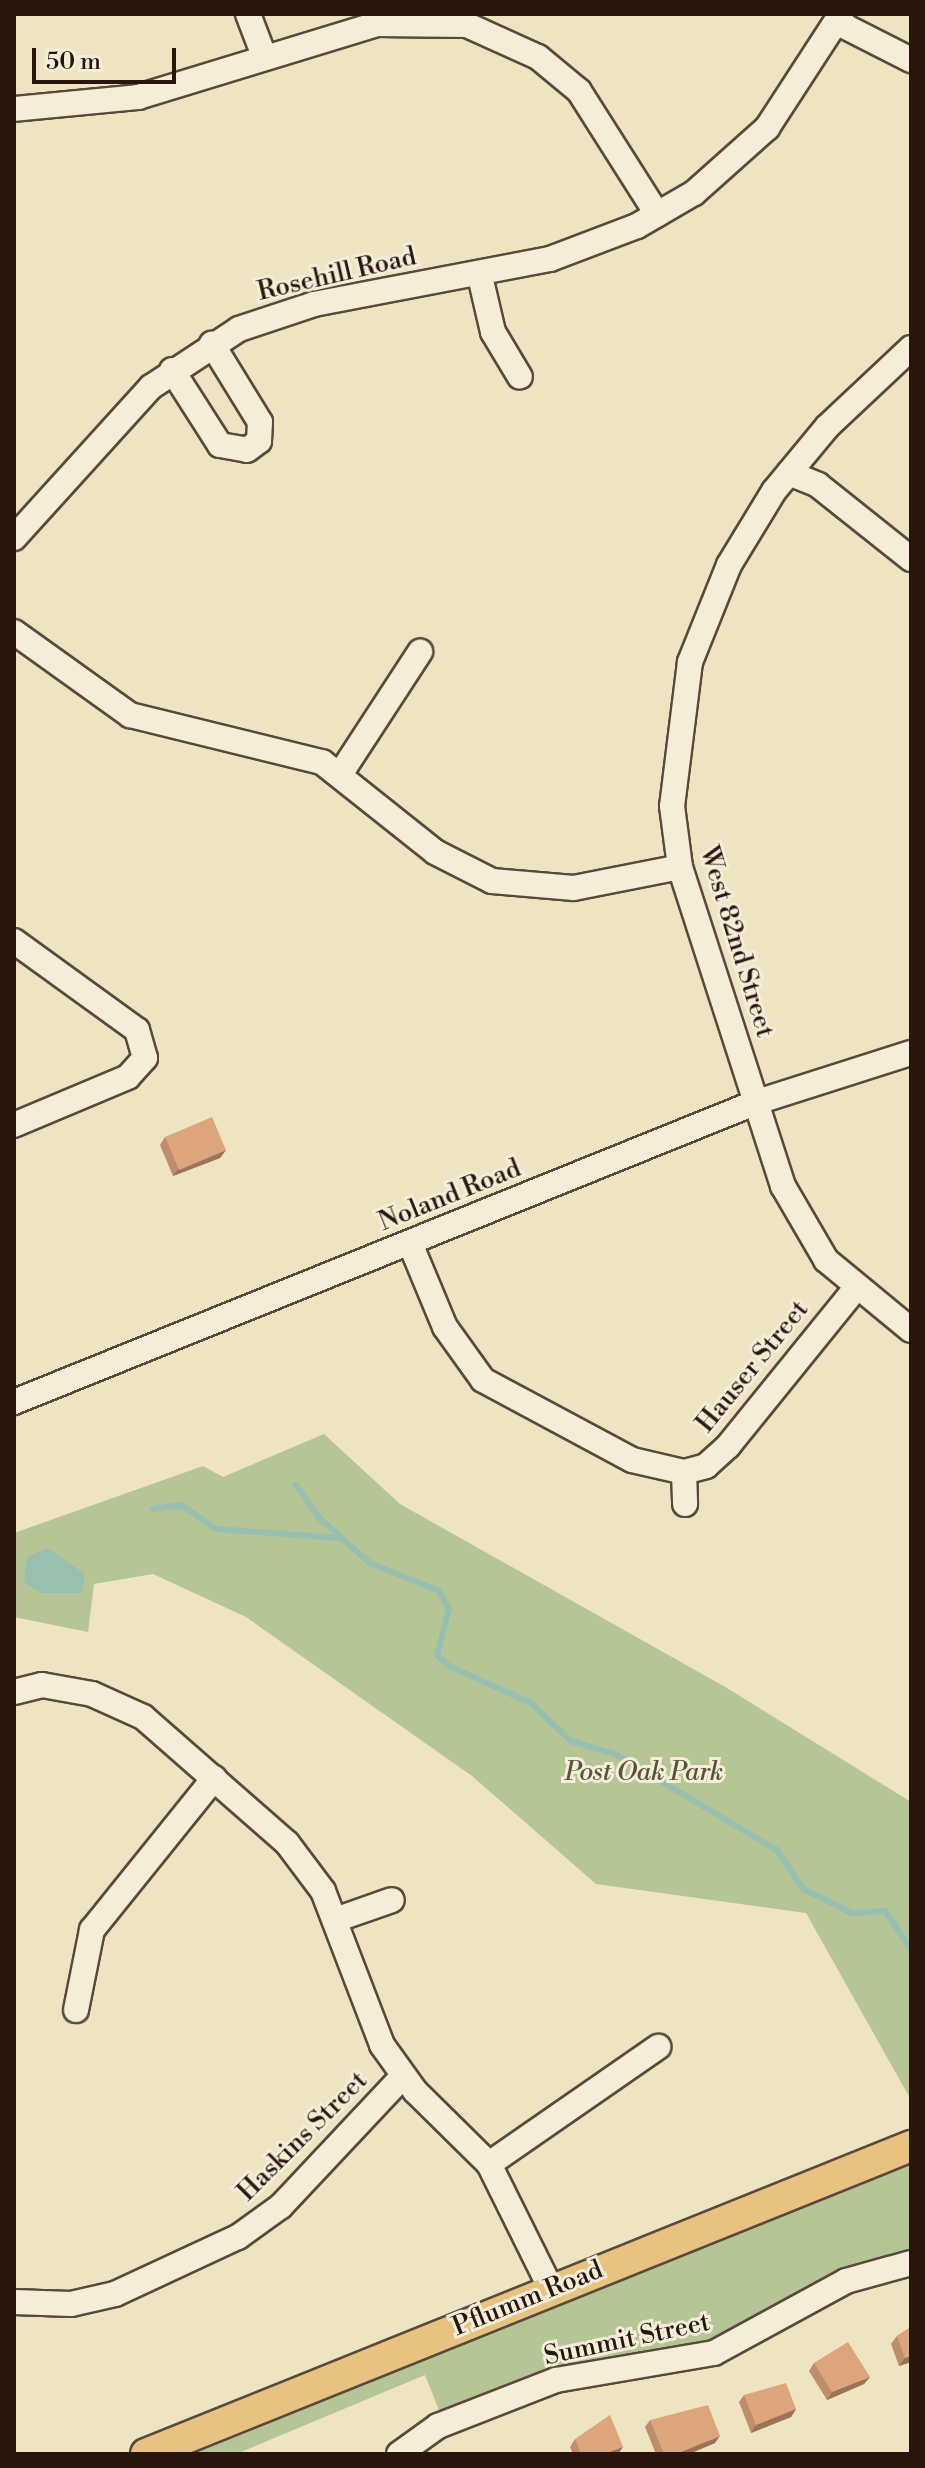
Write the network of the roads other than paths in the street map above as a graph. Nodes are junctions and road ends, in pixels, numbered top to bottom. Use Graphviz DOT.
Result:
graph roads {
  1 [pos="248,14"];
  2 [pos="447,19"];
  3 [pos="840,19"];
  4 [pos="491,24"];
  5 [pos="264,56"];
  6 [pos="911,60"];
  7 [pos="14,109"];
  8 [pos="657,214"];
  9 [pos="480,276"];
  10 [pos="212,344"];
  11 [pos="911,348"];
  12 [pos="172,370"];
  13 [pos="520,377"];
  14 [pos="789,473"];
  15 [pos="14,538"];
  16 [pos="911,559"];
  17 [pos="14,632"];
  18 [pos="420,652"];
  19 [pos="341,773"];
  20 [pos="680,867"];
  21 [pos="14,941"];
  22 [pos="911,1053"];
  23 [pos="757,1102"];
  24 [pos="14,1125"];
  25 [pos="410,1243"];
  26 [pos="855,1289"];
  27 [pos="911,1330"];
  28 [pos="14,1402"];
  29 [pos="684,1472"];
  30 [pos="685,1504"];
  31 [pos="14,1692"];
  32 [pos="214,1778"];
  33 [pos="392,1900"];
  34 [pos="335,1920"];
  35 [pos="76,2010"];
  36 [pos="658,2047"];
  37 [pos="403,2076"];
  38 [pos="911,2146"];
  39 [pos="489,2164"];
  40 [pos="911,2263"];
  41 [pos="551,2289"];
  42 [pos="14,2302"];
  43 [pos="146,2454"];
  44 [pos="399,2454"];
  1 -- 5 [label="street"];
  2 -- 4 [label="street"];
  2 -- 5 [label="street"];
  3 -- 6 [label="street"];
  3 -- 8 [label="street, Rosehill Road"];
  4 -- 8 [label="street"];
  5 -- 7 [label="street"];
  8 -- 9 [label="street, Rosehill Road"];
  9 -- 10 [label="street, Rosehill Road"];
  9 -- 13 [label="street"];
  10 -- 12 [label="street, Rosehill Road"];
  10 -- 12 [label="street"];
  11 -- 14 [label="street, West 82nd Street"];
  12 -- 15 [label="street, Rosehill Road"];
  14 -- 16 [label="street"];
  14 -- 20 [label="street, West 82nd Street"];
  17 -- 19 [label="street"];
  18 -- 19 [label="street"];
  19 -- 20 [label="street"];
  20 -- 23 [label="street, West 82nd Street"];
  21 -- 24 [label="street"];
  22 -- 23 [label="street, Noland Road"];
  23 -- 25 [label="street, Noland Road"];
  23 -- 26 [label="street, West 82nd Street"];
  25 -- 28 [label="street, Noland Road"];
  25 -- 29 [label="street"];
  26 -- 27 [label="street, West 82nd Street"];
  26 -- 29 [label="street, Hauser Street"];
  29 -- 30 [label="street"];
  31 -- 32 [label="street"];
  32 -- 34 [label="street"];
  32 -- 35 [label="street"];
  33 -- 34 [label="street"];
  34 -- 37 [label="street"];
  36 -- 39 [label="street"];
  37 -- 39 [label="street"];
  37 -- 42 [label="street, Haskins Street"];
  38 -- 41 [label="main road, Pflumm Road"];
  39 -- 41 [label="street"];
  40 -- 44 [label="street, Summit Street"];
  41 -- 43 [label="main road, Pflumm Road"];
}
